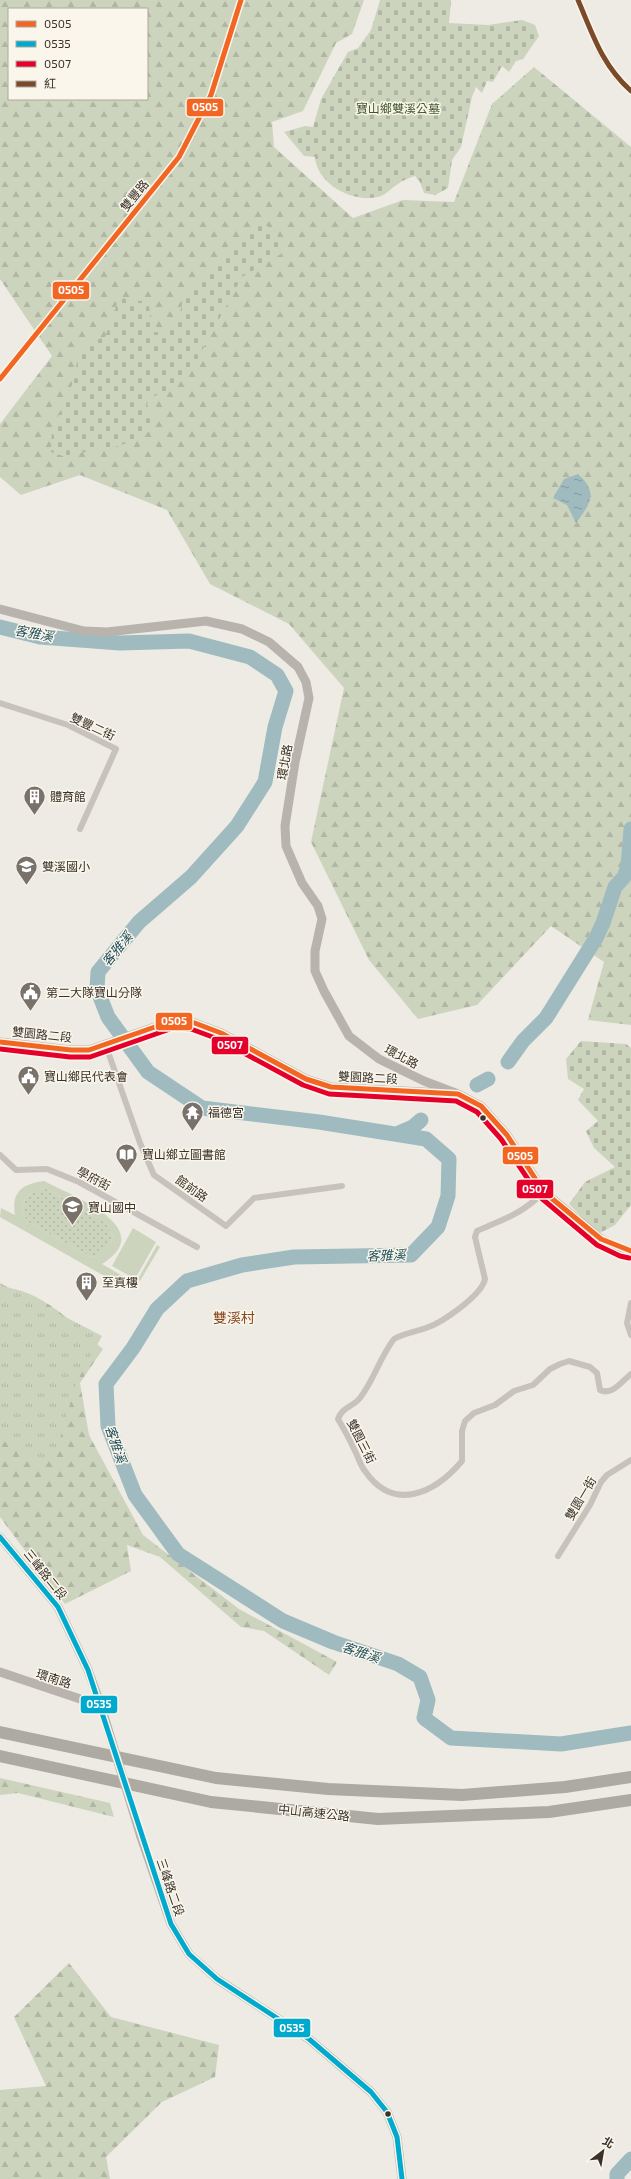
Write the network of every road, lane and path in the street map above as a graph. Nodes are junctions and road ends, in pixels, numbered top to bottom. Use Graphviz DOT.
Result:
graph roads {
  1 [pos="241,0"];
  2 [pos="578,0"];
  3 [pos="631,91"];
  4 [pos="0,379"];
  5 [pos="0,609"];
  6 [pos="0,703"];
  7 [pos="80,828"];
  8 [pos="0,1042"];
  9 [pos="106,1046"];
  10 [pos="458,1094"];
  11 [pos="0,1155"];
  12 [pos="342,1186"];
  13 [pos="544,1192"];
  14 [pos="196,1247"];
  15 [pos="631,1251"];
  16 [pos="631,1303"];
  17 [pos="631,1335"];
  18 [pos="631,1374"];
  19 [pos="631,1460"];
  20 [pos="0,1537"];
  21 [pos="558,1556"];
  22 [pos="0,1672"];
  23 [pos="101,1706"];
  24 [pos="0,1732"];
  25 [pos="0,1756"];
  26 [pos="631,1777"];
  27 [pos="631,1800"];
  28 [pos="402,2179"];
  1 -- 4 [label="street, 雙豐路"];
  2 -- 3 [label="street"];
  5 -- 10 [label="street, 環北路"];
  6 -- 7 [label="street, 雙豐二街"];
  8 -- 9 [label="street, 雙園路二段"];
  9 -- 10 [label="street, 雙園路二段"];
  9 -- 12 [label="street, 館前路"];
  10 -- 13 [label="street, 雙園路二段"];
  11 -- 14 [label="street, 學府街"];
  13 -- 15 [label="street, 雙園路二段"];
  13 -- 18 [label="street, 雙園三街"];
  16 -- 17 [label="street"];
  19 -- 21 [label="street, 雙園一街"];
  20 -- 23 [label="street, 三峰路二段"];
  22 -- 23 [label="street, 環南路"];
  23 -- 28 [label="street, 三峰路二段, bridge"];
  24 -- 26 [label="highway, 中山高速公路"];
  25 -- 27 [label="highway, 中山高速公路"];
}
